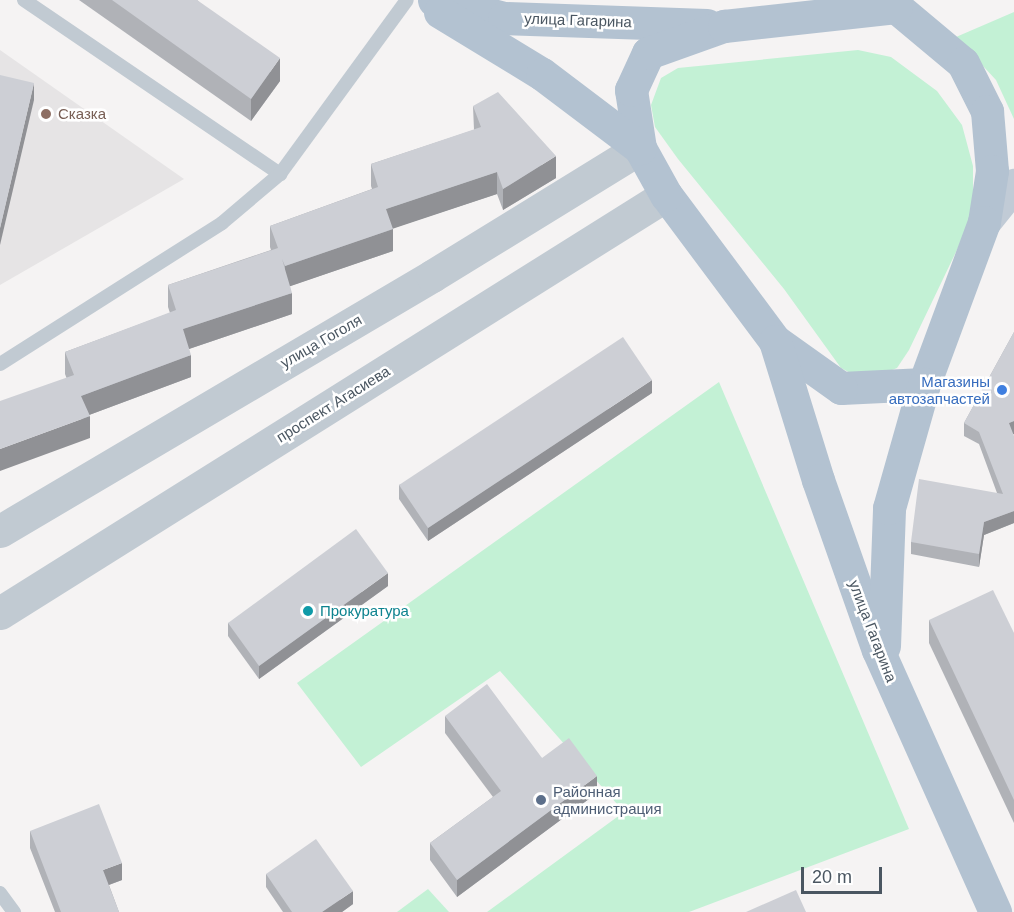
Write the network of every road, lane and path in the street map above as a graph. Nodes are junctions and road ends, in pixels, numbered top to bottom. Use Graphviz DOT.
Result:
graph roads {
  1 [pos="24,0"];
  2 [pos="407,0"];
  3 [pos="420,0"];
  4 [pos="434,0"];
  5 [pos="905,4"];
  6 [pos="724,26"];
  7 [pos="640,148"];
  8 [pos="280,174"];
  9 [pos="1014,185"];
  10 [pos="666,195"];
  11 [pos="984,222"];
  12 [pos="775,341"];
  13 [pos="0,364"];
  14 [pos="924,384"];
  15 [pos="0,531"];
  16 [pos="0,613"];
  17 [pos="997,912"];
  1 -- 8 [label="lane"];
  2 -- 8 [label="lane"];
  3 -- 7 [label="main road"];
  4 -- 6 [label="main road, улица Гагарина"];
  5 -- 6 [label="main road"];
  5 -- 11 [label="main road, улица Гагарина"];
  6 -- 7 [label="main road"];
  7 -- 10 [label="main road"];
  7 -- 15 [label="street, улица Гоголя"];
  8 -- 13 [label="lane"];
  9 -- 11 [label="main road"];
  10 -- 12 [label="main road"];
  10 -- 16 [label="street, проспект Агасиева"];
  11 -- 14 [label="main road, улица Гагарина"];
  12 -- 14 [label="main road"];
  12 -- 17 [label="main road, улица Гагарина"];
  14 -- 17 [label="main road, улица Гагарина"];
}
